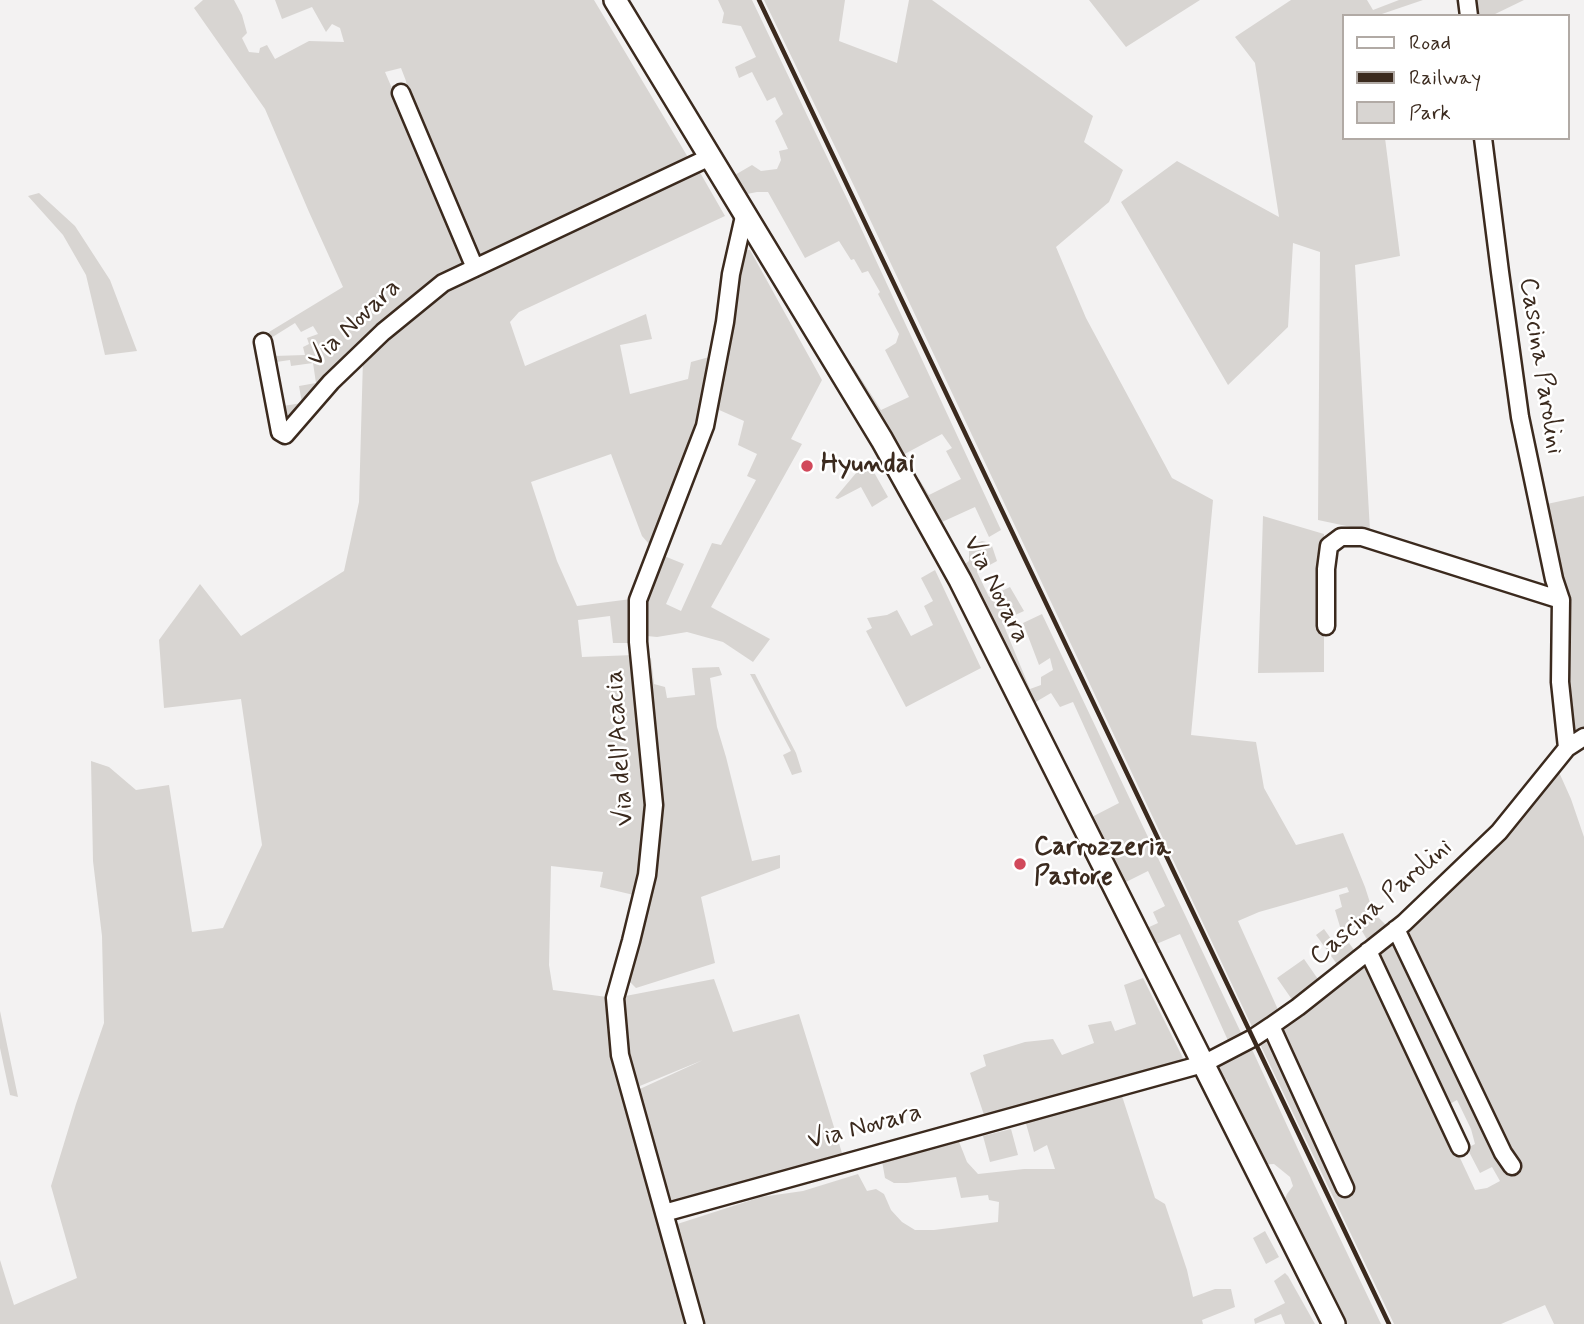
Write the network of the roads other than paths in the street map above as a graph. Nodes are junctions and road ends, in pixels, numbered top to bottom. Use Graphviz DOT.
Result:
graph roads {
  1 [pos="615,0"];
  2 [pos="401,93"];
  3 [pos="1483,140"];
  4 [pos="710,157"];
  5 [pos="745,212"];
  6 [pos="475,268"];
  7 [pos="263,342"];
  8 [pos="1561,600"];
  9 [pos="1326,626"];
  10 [pos="1584,737"];
  11 [pos="1567,748"];
  12 [pos="1395,929"];
  13 [pos="1368,951"];
  14 [pos="1271,1026"];
  15 [pos="1203,1064"];
  16 [pos="1460,1147"];
  17 [pos="1512,1166"];
  18 [pos="1345,1188"];
  19 [pos="664,1213"];
  20 [pos="695,1324"];
  21 [pos="1334,1324"];
  1 -- 4 [label="main road, Via Novara"];
  2 -- 6 [label="street"];
  3 -- 8 [label="street, Cascina Parolini"];
  4 -- 5 [label="main road, Via Novara"];
  4 -- 6 [label="street, Via Novara"];
  5 -- 15 [label="main road, Via Novara"];
  5 -- 19 [label="street, Via dell'Acacia"];
  6 -- 7 [label="street, Via Novara"];
  8 -- 9 [label="street"];
  8 -- 11 [label="street, Cascina Parolini"];
  10 -- 11 [label="street, Cascina Parolini"];
  11 -- 12 [label="street, Cascina Parolini"];
  12 -- 13 [label="street, Cascina Parolini"];
  12 -- 17 [label="street"];
  13 -- 14 [label="street, Cascina Parolini"];
  13 -- 16 [label="street"];
  14 -- 15 [label="street, Cascina Parolini"];
  14 -- 18 [label="street"];
  15 -- 19 [label="street, Via Novara"];
  15 -- 21 [label="main road, Via Novara"];
  19 -- 20 [label="street, Via dell'Acacia"];
}
